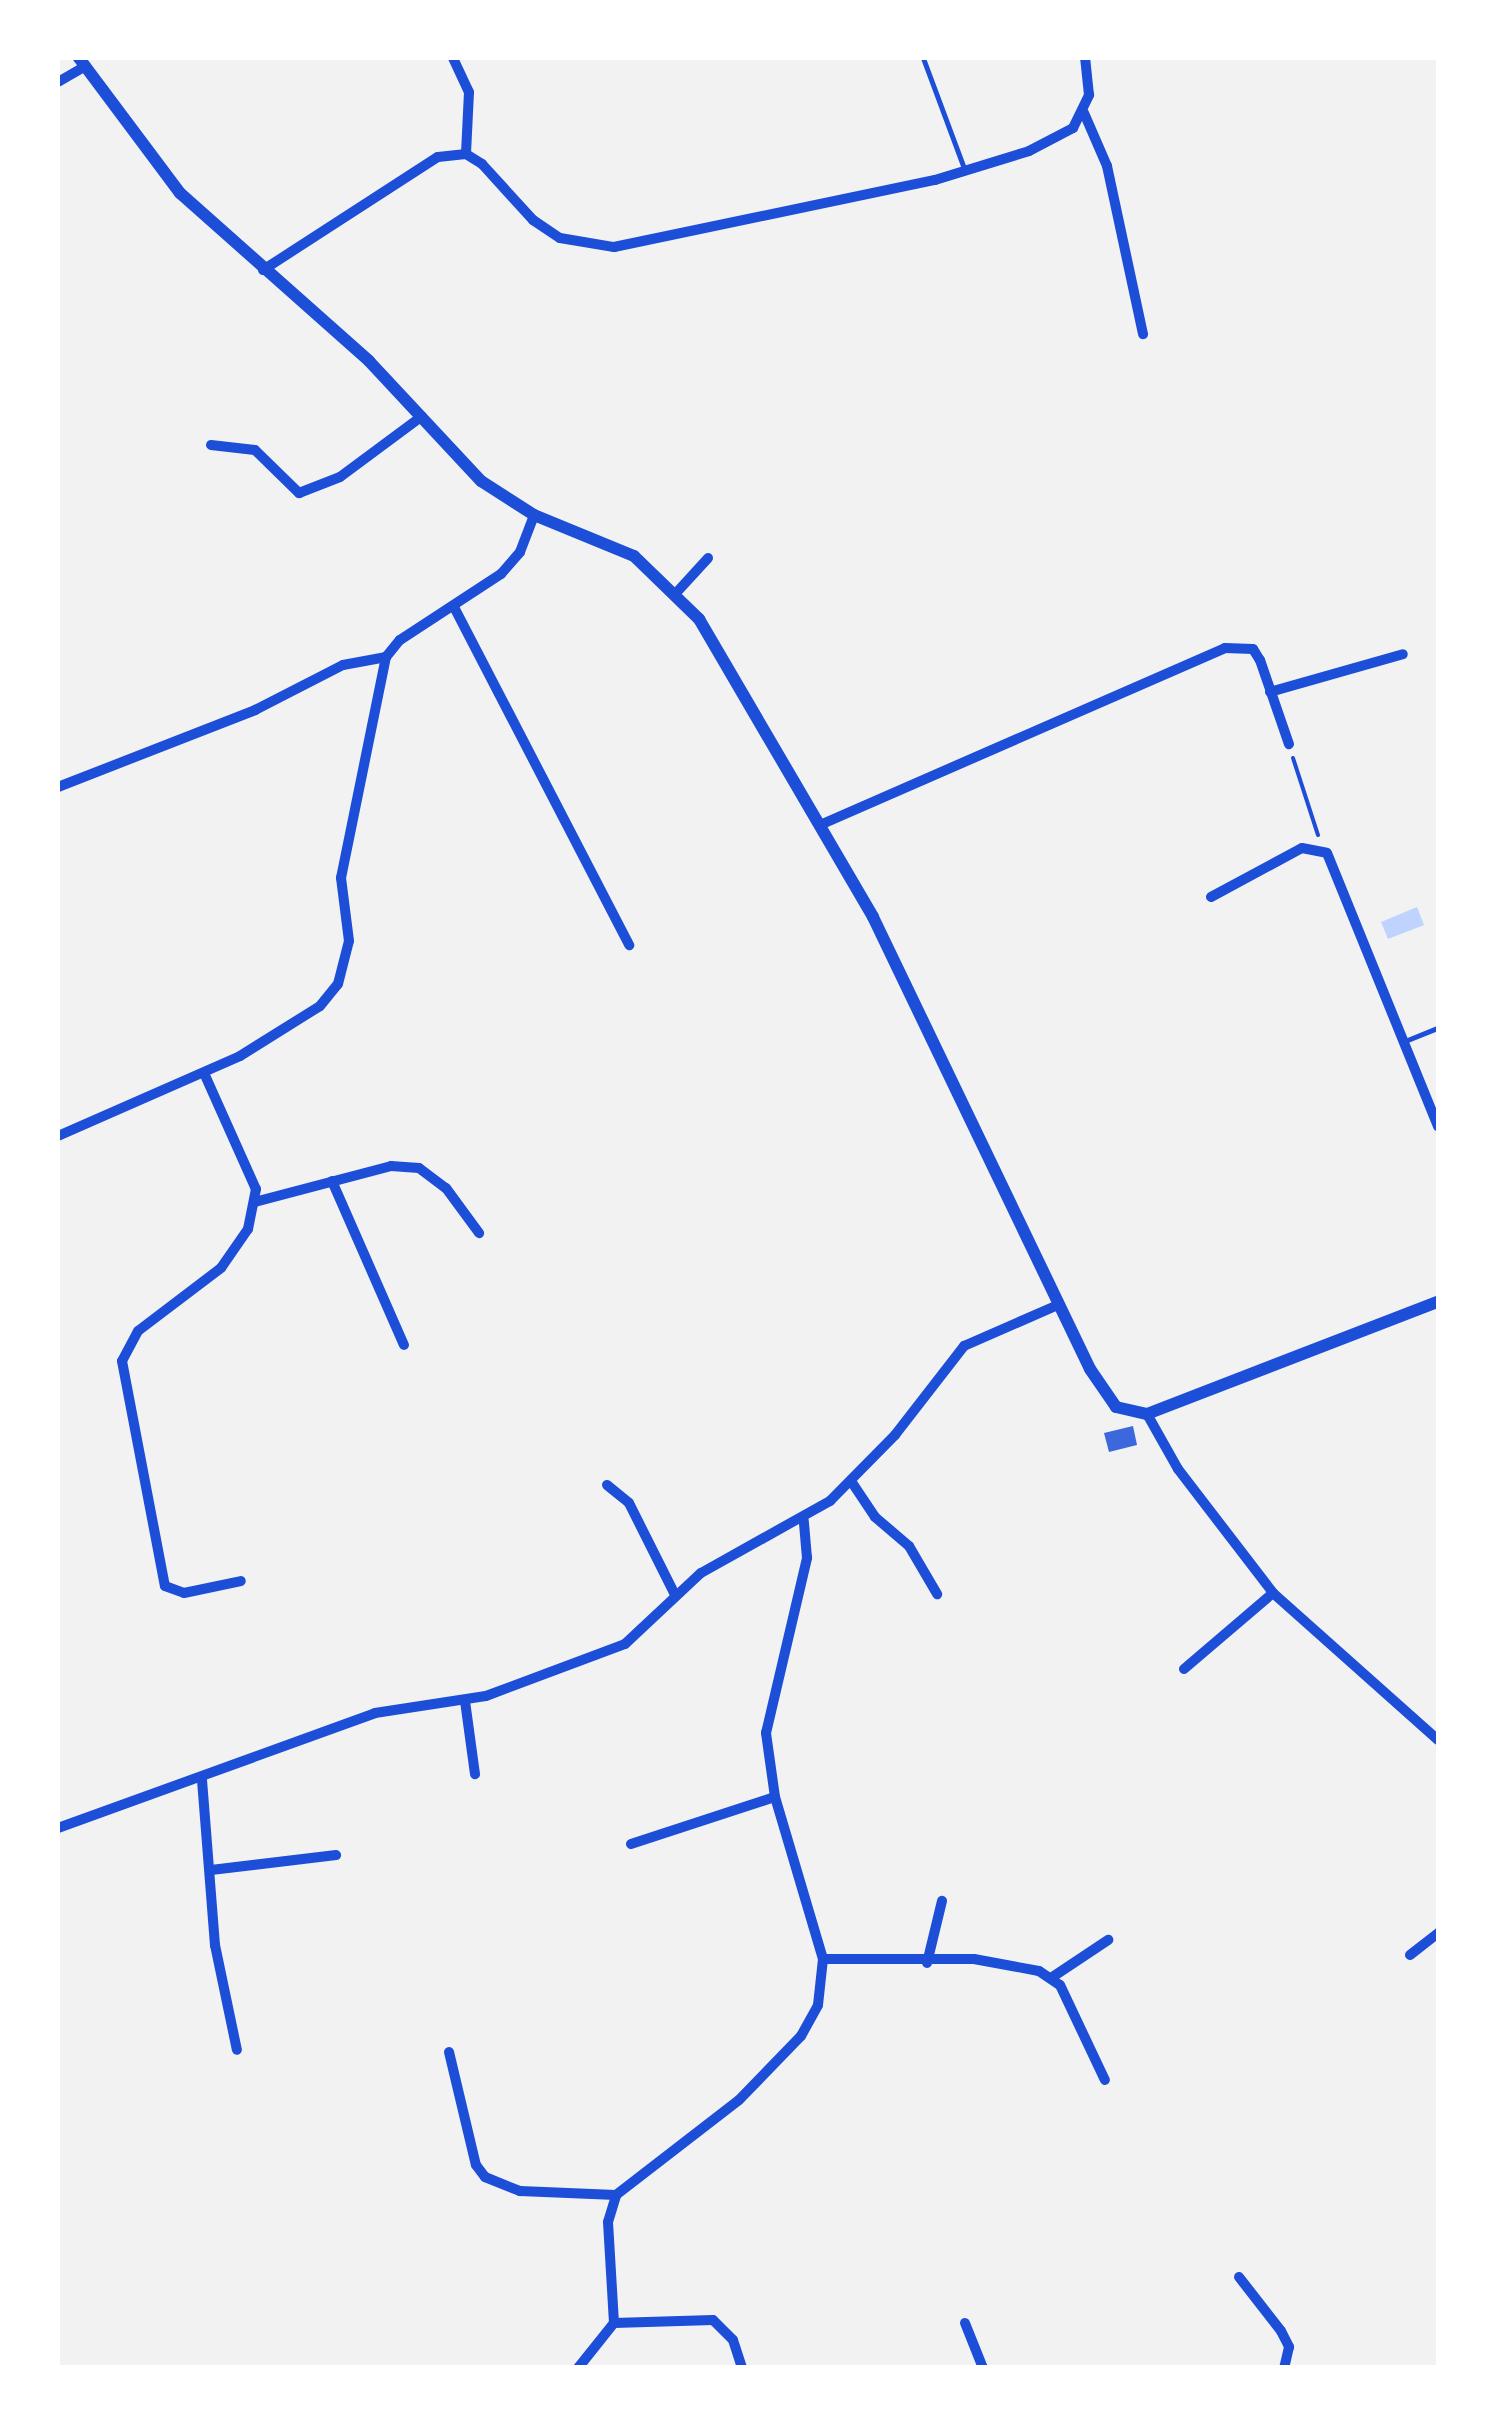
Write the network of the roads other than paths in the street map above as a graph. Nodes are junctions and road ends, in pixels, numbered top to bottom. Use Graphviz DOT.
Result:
graph roads {
  1 [pos="453,58"];
  2 [pos="923,58"];
  3 [pos="1086,58"];
  4 [pos="82,62"];
  5 [pos="58,82"];
  6 [pos="1084,113"];
  7 [pos="466,154"];
  8 [pos="965,171"];
  9 [pos="264,270"];
  10 [pos="1144,334"];
  11 [pos="422,416"];
  12 [pos="211,444"];
  13 [pos="534,515"];
  14 [pos="708,558"];
  15 [pos="677,592"];
  16 [pos="454,607"];
  17 [pos="1403,654"];
  18 [pos="386,657"];
  19 [pos="1270,692"];
  20 [pos="1289,744"];
  21 [pos="58,787"];
  22 [pos="820,825"];
  23 [pos="1211,896"];
  24 [pos="629,945"];
  25 [pos="1438,1028"];
  26 [pos="1402,1042"];
  27 [pos="204,1073"];
  28 [pos="1438,1126"];
  29 [pos="58,1136"];
  30 [pos="332,1181"];
  31 [pos="256,1202"];
  32 [pos="478,1232"];
  33 [pos="1438,1302"];
  34 [pos="1058,1305"];
  35 [pos="404,1345"];
  36 [pos="1147,1414"];
  37 [pos="851,1481"];
  38 [pos="606,1485"];
  39 [pos="804,1520"];
  40 [pos="241,1581"];
  41 [pos="1273,1593"];
  42 [pos="937,1594"];
  43 [pos="675,1595"];
  44 [pos="1184,1669"];
  45 [pos="465,1701"];
  46 [pos="1438,1740"];
  47 [pos="475,1774"];
  48 [pos="202,1780"];
  49 [pos="775,1797"];
  50 [pos="58,1828"];
  51 [pos="631,1844"];
  52 [pos="336,1855"];
  53 [pos="211,1870"];
  54 [pos="942,1901"];
  55 [pos="1438,1933"];
  56 [pos="1108,1940"];
  57 [pos="1410,1954"];
  58 [pos="823,1959"];
  59 [pos="928,1963"];
  60 [pos="1051,1978"];
  61 [pos="238,2050"];
  62 [pos="449,2052"];
  63 [pos="1105,2080"];
  64 [pos="616,2195"];
  65 [pos="1239,2277"];
  66 [pos="614,2323"];
  67 [pos="966,2323"];
  68 [pos="578,2368"];
  69 [pos="742,2368"];
  70 [pos="983,2368"];
  71 [pos="1284,2368"];
  1 -- 7 [label="street"];
  2 -- 8 [label="lane"];
  3 -- 6 [label="street"];
  4 -- 5 [label="street"];
  4 -- 9 [label="street"];
  6 -- 8 [label="street"];
  6 -- 10 [label="street"];
  7 -- 8 [label="street"];
  7 -- 9 [label="street"];
  9 -- 11 [label="street"];
  11 -- 12 [label="street"];
  11 -- 13 [label="street"];
  13 -- 15 [label="street"];
  13 -- 16 [label="street"];
  14 -- 15 [label="street"];
  15 -- 22 [label="street"];
  16 -- 18 [label="street"];
  16 -- 24 [label="street"];
  17 -- 19 [label="street"];
  18 -- 21 [label="street"];
  18 -- 27 [label="street"];
  19 -- 20 [label="street"];
  19 -- 22 [label="street"];
  22 -- 34 [label="street"];
  23 -- 26 [label="street"];
  25 -- 26 [label="lane"];
  26 -- 28 [label="street"];
  27 -- 29 [label="street"];
  27 -- 31 [label="street"];
  30 -- 31 [label="street"];
  30 -- 32 [label="street"];
  30 -- 35 [label="street"];
  31 -- 40 [label="street"];
  33 -- 36 [label="street"];
  34 -- 36 [label="street"];
  34 -- 37 [label="street"];
  36 -- 41 [label="street"];
  37 -- 39 [label="street"];
  37 -- 42 [label="street"];
  38 -- 43 [label="street"];
  39 -- 43 [label="street"];
  39 -- 49 [label="street"];
  41 -- 44 [label="street"];
  41 -- 46 [label="street"];
  43 -- 45 [label="street"];
  45 -- 47 [label="street"];
  45 -- 48 [label="street"];
  48 -- 50 [label="street"];
  48 -- 53 [label="street"];
  49 -- 51 [label="street"];
  49 -- 58 [label="street"];
  52 -- 53 [label="street"];
  53 -- 61 [label="street"];
  54 -- 59 [label="street"];
  55 -- 57 [label="street"];
  56 -- 60 [label="street"];
  58 -- 59 [label="street"];
  58 -- 64 [label="street"];
  59 -- 60 [label="street"];
  60 -- 63 [label="street"];
  62 -- 64 [label="street"];
  64 -- 66 [label="street"];
  65 -- 71 [label="street"];
  66 -- 68 [label="street"];
  66 -- 69 [label="street"];
  67 -- 70 [label="street"];
}
